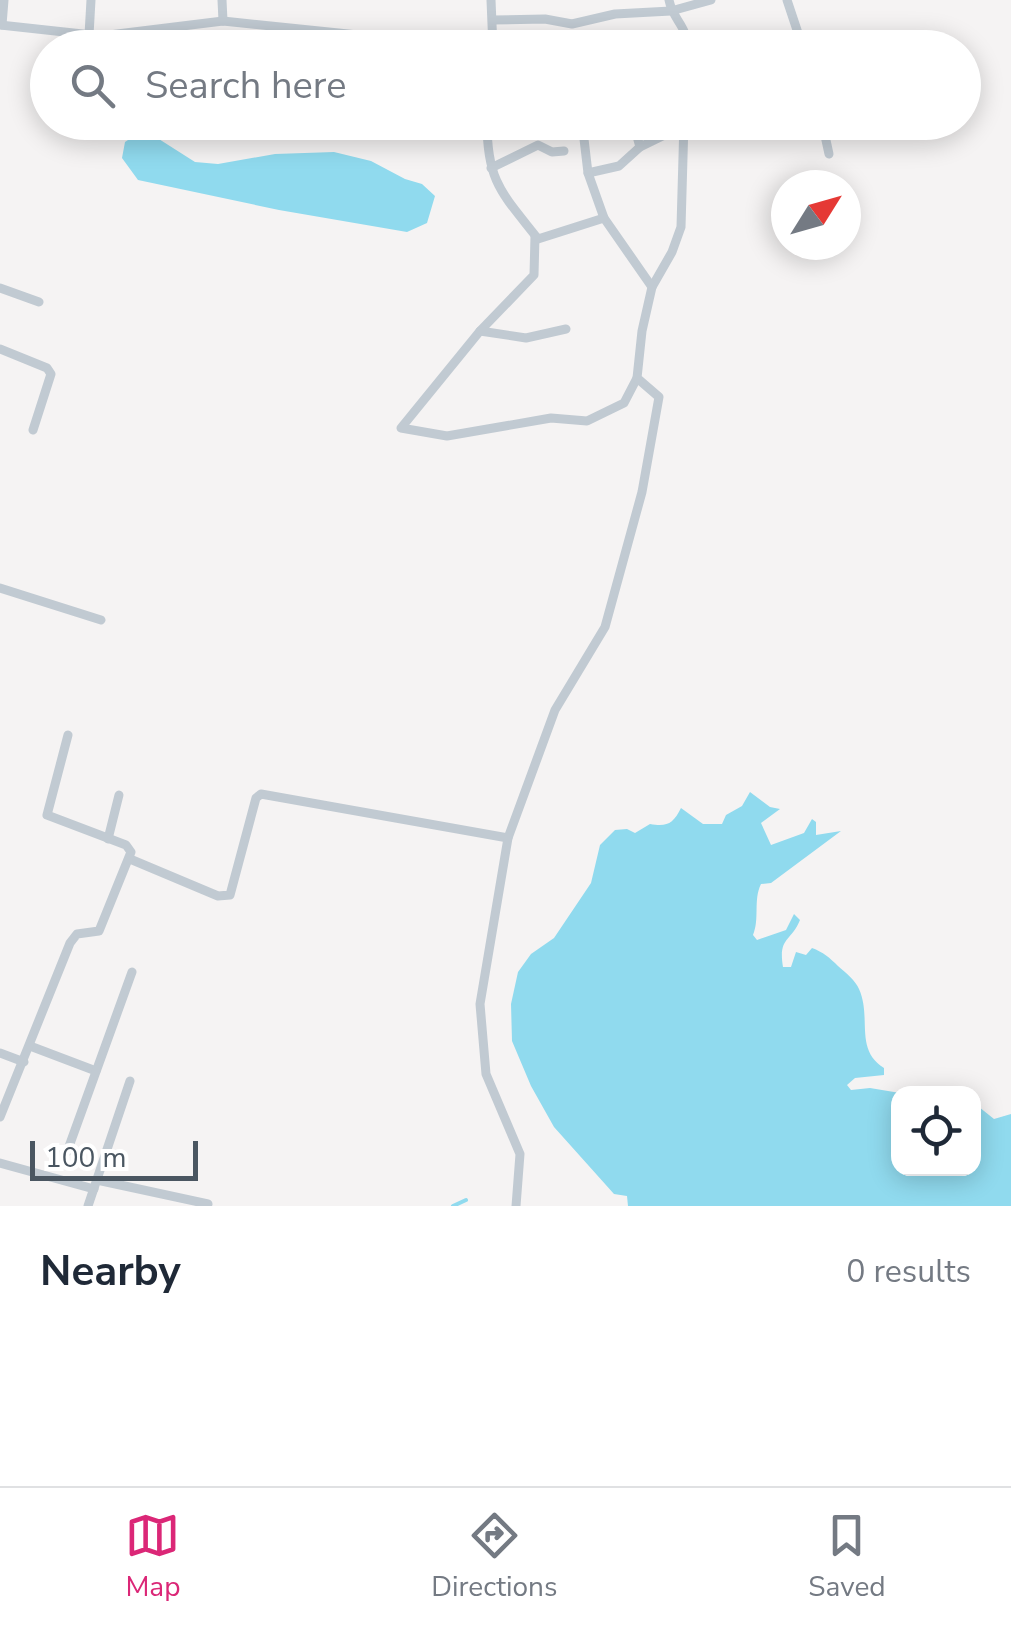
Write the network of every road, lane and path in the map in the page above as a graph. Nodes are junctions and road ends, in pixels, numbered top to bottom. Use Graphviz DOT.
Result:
graph roads {
  1 [pos="4,0"];
  2 [pos="91,0"];
  3 [pos="222,0"];
  4 [pos="491,0"];
  5 [pos="711,0"];
  6 [pos="787,0"];
  7 [pos="671,5"];
  8 [pos="493,20"];
  9 [pos="223,21"];
  10 [pos="1,25"];
  11 [pos="47,30"];
  12 [pos="85,30"];
  13 [pos="127,30"];
  14 [pos="310,30"];
  15 [pos="493,30"];
  16 [pos="686,30"];
  17 [pos="797,30"];
  18 [pos="485,140"];
  19 [pos="584,140"];
  20 [pos="638,140"];
  21 [pos="653,140"];
  22 [pos="685,140"];
  23 [pos="825,140"];
  24 [pos="640,147"];
  25 [pos="564,152"];
  26 [pos="828,154"];
  27 [pos="491,168"];
  28 [pos="588,174"];
  29 [pos="604,218"];
  30 [pos="536,236"];
  31 [pos="652,287"];
  32 [pos="0,288"];
  33 [pos="39,302"];
  34 [pos="566,328"];
  35 [pos="480,331"];
  36 [pos="0,349"];
  37 [pos="637,378"];
  38 [pos="33,430"];
  39 [pos="0,588"];
  40 [pos="100,620"];
  41 [pos="68,735"];
  42 [pos="118,795"];
  43 [pos="508,838"];
  44 [pos="108,839"];
  45 [pos="130,860"];
  46 [pos="132,972"];
  47 [pos="30,1046"];
  48 [pos="0,1053"];
  49 [pos="24,1062"];
  50 [pos="96,1071"];
  51 [pos="130,1081"];
  52 [pos="0,1117"];
  53 [pos="66,1152"];
  54 [pos="0,1163"];
  55 [pos="95,1184"];
  56 [pos="208,1204"];
  57 [pos="88,1206"];
  58 [pos="516,1206"];
  1 -- 10 [label="street"];
  2 -- 12 [label="street"];
  3 -- 9 [label="street"];
  4 -- 8 [label="street"];
  5 -- 7 [label="street"];
  6 -- 17 [label="street"];
  7 -- 8 [label="street"];
  7 -- 16 [label="street"];
  8 -- 15 [label="street"];
  9 -- 13 [label="street"];
  9 -- 14 [label="street"];
  10 -- 11 [label="street"];
  18 -- 27 [label="street"];
  19 -- 28 [label="street"];
  20 -- 24 [label="street"];
  21 -- 24 [label="street"];
  22 -- 31 [label="street"];
  23 -- 26 [label="street"];
  24 -- 28 [label="street"];
  25 -- 27 [label="street"];
  27 -- 30 [label="street"];
  28 -- 29 [label="street"];
  29 -- 30 [label="street"];
  29 -- 31 [label="street"];
  30 -- 35 [label="street"];
  31 -- 37 [label="street"];
  32 -- 33 [label="street"];
  34 -- 35 [label="street"];
  35 -- 37 [label="street"];
  36 -- 38 [label="street"];
  37 -- 43 [label="street"];
  39 -- 40 [label="street"];
  41 -- 44 [label="street"];
  42 -- 44 [label="street"];
  43 -- 45 [label="street"];
  43 -- 58 [label="street"];
  44 -- 45 [label="street"];
  45 -- 47 [label="street"];
  46 -- 50 [label="street"];
  47 -- 49 [label="street"];
  47 -- 50 [label="street"];
  48 -- 49 [label="street"];
  49 -- 52 [label="street"];
  50 -- 53 [label="street"];
  51 -- 55 [label="street"];
  54 -- 55 [label="street"];
  55 -- 56 [label="street"];
  55 -- 57 [label="street"];
}
